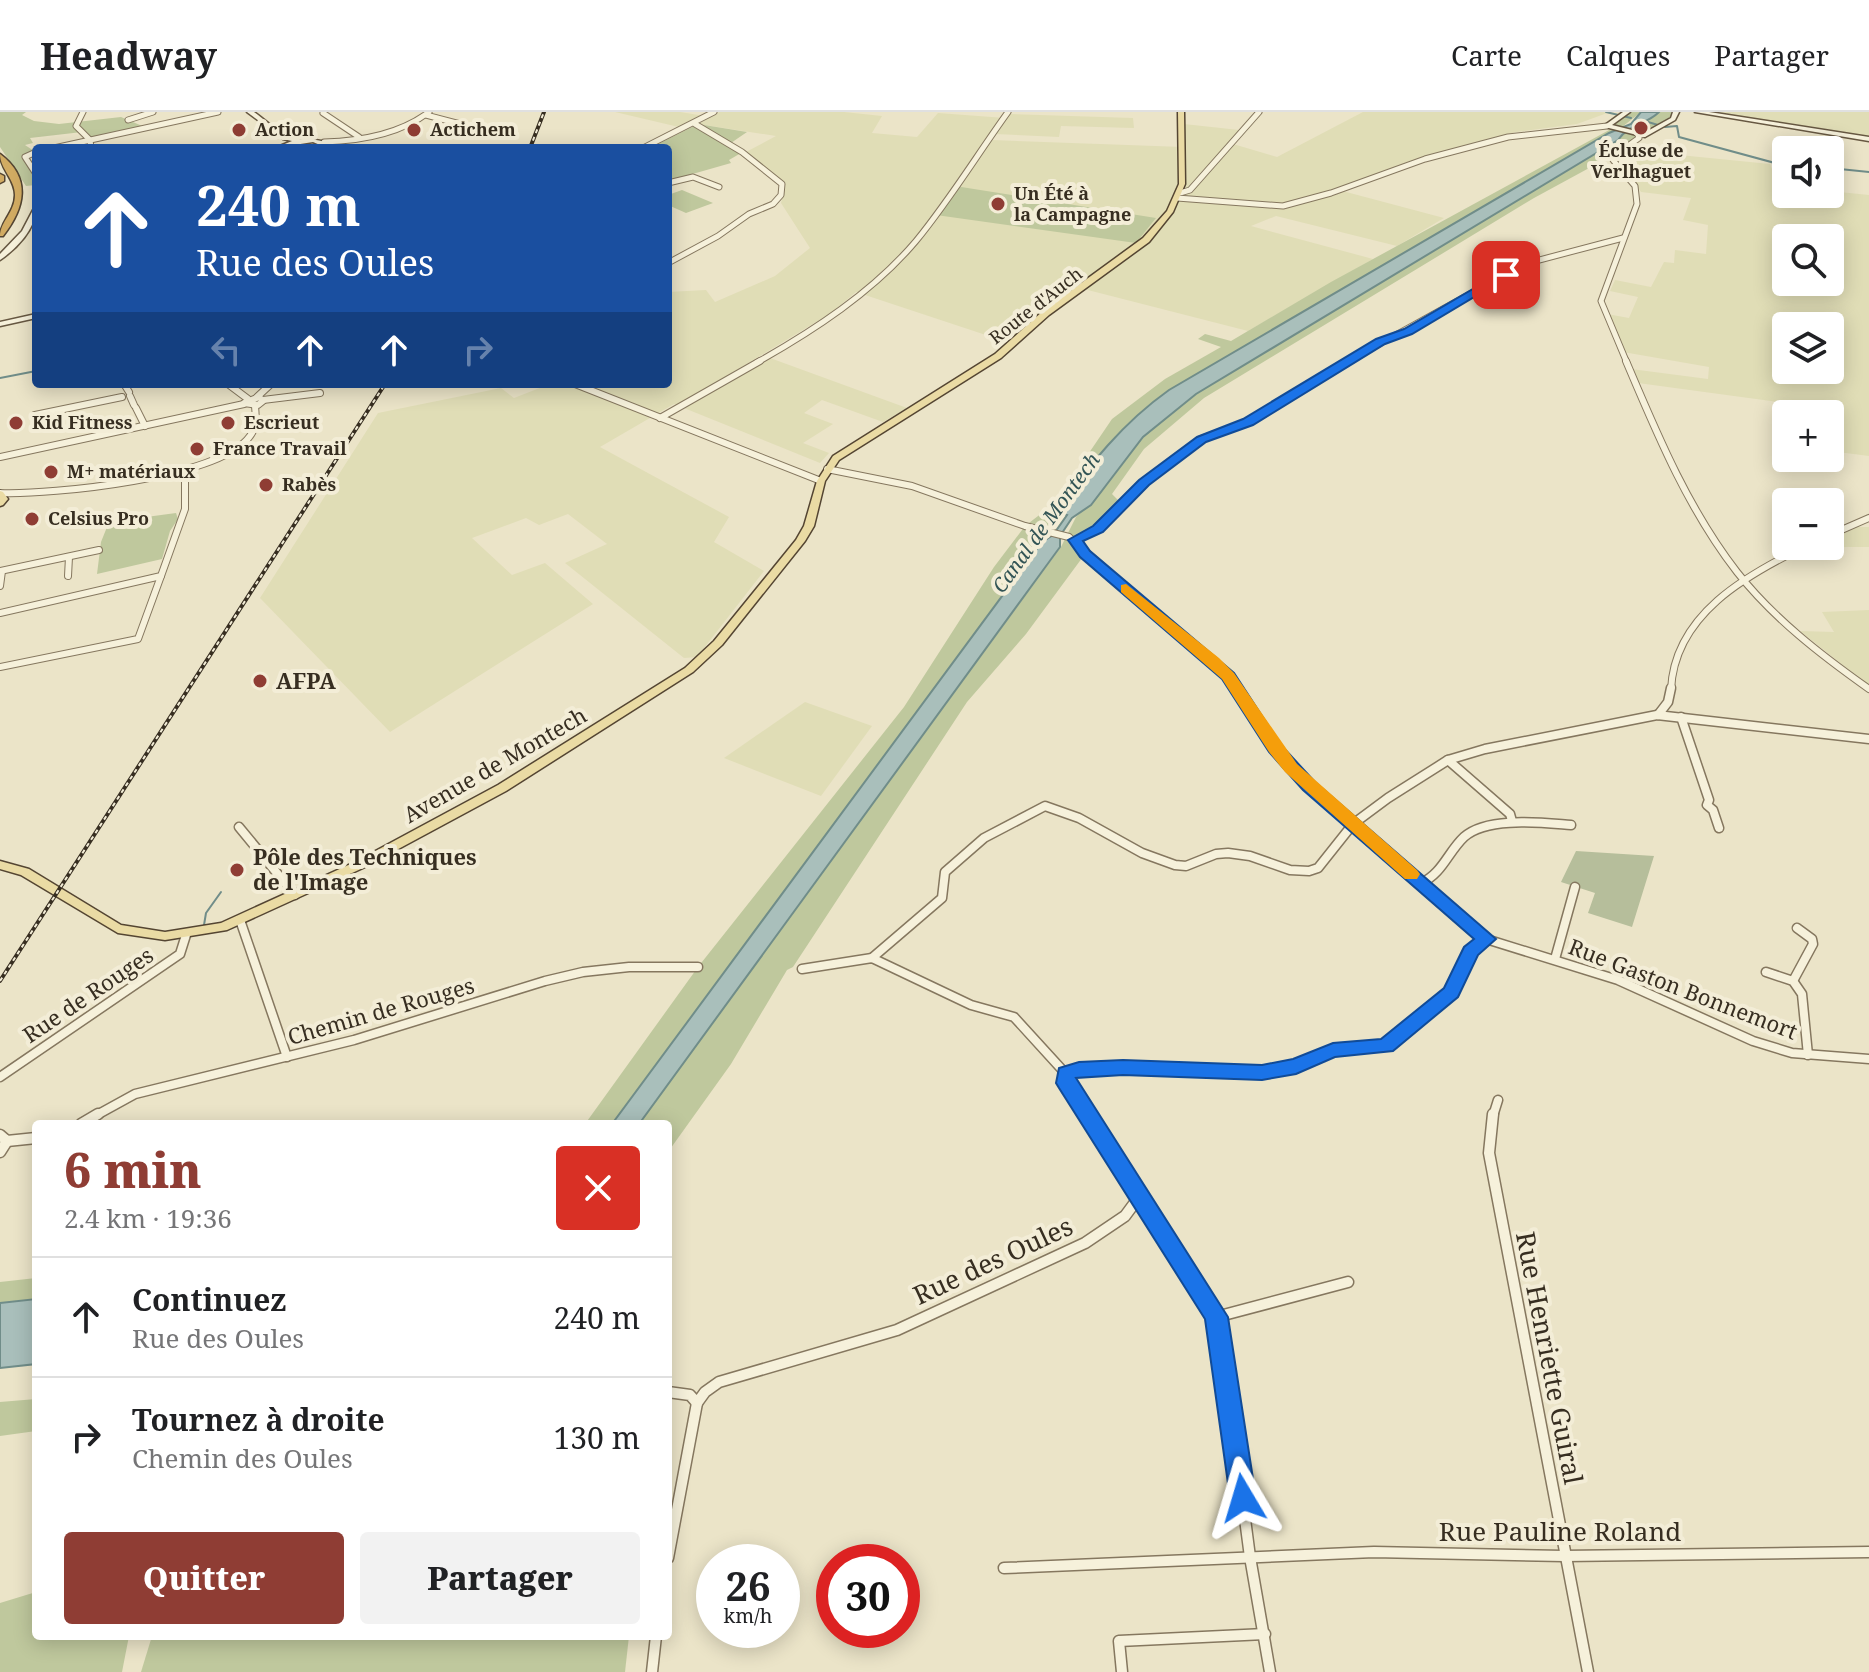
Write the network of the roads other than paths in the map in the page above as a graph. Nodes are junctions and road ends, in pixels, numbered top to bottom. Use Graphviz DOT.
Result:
graph roads {
  1 [pos="83,112"];
  2 [pos="153,112"];
  3 [pos="218,112"];
  4 [pos="250,112"];
  5 [pos="714,112"];
  6 [pos="1008,112"];
  7 [pos="1181,112"];
  8 [pos="1259,112"];
  9 [pos="1676,112"];
  10 [pos="1698,112"];
  11 [pos="323,113"];
  12 [pos="427,114"];
  13 [pos="1623,115"];
  14 [pos="128,120"];
  15 [pos="695,124"];
  16 [pos="464,125"];
  17 [pos="1607,126"];
  18 [pos="1638,135"];
  19 [pos="359,137"];
  20 [pos="1869,139"];
  21 [pos="90,140"];
  22 [pos="286,141"];
  23 [pos="72,144"];
  24 [pos="90,144"];
  25 [pos="283,144"];
  26 [pos="322,144"];
  27 [pos="332,144"];
  28 [pos="652,144"];
  29 [pos="32,154"];
  30 [pos="0,156"];
  31 [pos="0,166"];
  32 [pos="32,168"];
  33 [pos="672,182"];
  34 [pos="719,187"];
  35 [pos="1178,196"];
  36 [pos="32,218"];
  37 [pos="0,226"];
  38 [pos="0,237"];
  39 [pos="1623,238"];
  40 [pos="0,258"];
  41 [pos="672,261"];
  42 [pos="32,317"];
  43 [pos="0,324"];
  44 [pos="126,388"];
  45 [pos="232,388"];
  46 [pos="268,388"];
  47 [pos="585,388"];
  48 [pos="320,393"];
  49 [pos="122,397"];
  50 [pos="260,398"];
  51 [pos="246,402"];
  52 [pos="255,406"];
  53 [pos="35,415"];
  54 [pos="660,418"];
  55 [pos="145,426"];
  56 [pos="0,457"];
  57 [pos="827,469"];
  58 [pos="185,471"];
  59 [pos="821,481"];
  60 [pos="0,494"];
  61 [pos="31,494"];
  62 [pos="0,503"];
  63 [pos="1869,518"];
  64 [pos="1844,529"];
  65 [pos="1071,538"];
  66 [pos="99,550"];
  67 [pos="69,557"];
  68 [pos="1778,560"];
  69 [pos="1,571"];
  70 [pos="68,576"];
  71 [pos="161,576"];
  72 [pos="1743,578"];
  73 [pos="0,586"];
  74 [pos="0,613"];
  75 [pos="0,667"];
  76 [pos="1869,689"];
  77 [pos="1657,715"];
  78 [pos="1681,717"];
  79 [pos="1869,739"];
  80 [pos="1448,760"];
  81 [pos="1512,821"];
  82 [pos="1353,824"];
  83 [pos="1571,825"];
  84 [pos="239,827"];
  85 [pos="1719,828"];
  86 [pos="0,865"];
  87 [pos="1421,883"];
  88 [pos="1575,887"];
  89 [pos="295,895"];
  90 [pos="240,920"];
  91 [pos="1797,928"];
  92 [pos="186,935"];
  93 [pos="1486,939"];
  94 [pos="872,958"];
  95 [pos="1555,959"];
  96 [pos="698,967"];
  97 [pos="802,969"];
  98 [pos="1766,972"];
  99 [pos="1793,981"];
  100 [pos="1808,1055"];
  101 [pos="287,1057"];
  102 [pos="1869,1059"];
  103 [pos="1066,1074"];
  104 [pos="0,1077"];
  105 [pos="1498,1100"];
  106 [pos="88,1120"];
  107 [pos="4,1138"];
  108 [pos="32,1138"];
  109 [pos="0,1152"];
  110 [pos="1139,1197"];
  111 [pos="1348,1282"];
  112 [pos="1216,1317"];
  113 [pos="672,1393"];
  114 [pos="697,1403"];
  115 [pos="672,1537"];
  116 [pos="1869,1552"];
  117 [pos="1564,1556"];
  118 [pos="1250,1557"];
  119 [pos="1004,1568"];
  120 [pos="1265,1634"];
  121 [pos="656,1640"];
  122 [pos="652,1672"];
  123 [pos="1122,1672"];
  124 [pos="1270,1672"];
  125 [pos="1588,1672"];
  1 -- 21 [label="street"];
  2 -- 14 [label="street"];
  3 -- 21 [label="street"];
  4 -- 22 [label="street"];
  5 -- 15 [label="street"];
  6 -- 54 [label="street"];
  7 -- 35 [label="main road"];
  8 -- 35 [label="street"];
  9 -- 18 [label="street"];
  10 -- 20 [label="street"];
  11 -- 19 [label="street"];
  12 -- 16 [label="street"];
  12 -- 19 [label="street"];
  13 -- 17 [label="street"];
  15 -- 28 [label="street"];
  15 -- 41 [label="street"];
  17 -- 18 [label="street"];
  17 -- 35 [label="street"];
  18 -- 39 [label="street"];
  19 -- 27 [label="street"];
  21 -- 23 [label="street"];
  21 -- 24 [label="street"];
  22 -- 25 [label="street"];
  22 -- 26 [label="street"];
  29 -- 32 [label="street"];
  30 -- 38 [label="highway"];
  31 -- 37 [label="highway"];
  33 -- 34 [label="street"];
  35 -- 57 [label="main road, Route d'Auch"];
  36 -- 40 [label="street"];
  39 -- 65 [label="street"];
  39 -- 72 [label="street"];
  42 -- 43 [label="street"];
  44 -- 55 [label="street"];
  45 -- 51 [label="street"];
  46 -- 50 [label="street"];
  47 -- 54 [label="street"];
  48 -- 50 [label="street"];
  49 -- 53 [label="street"];
  50 -- 51 [label="street"];
  50 -- 52 [label="street"];
  51 -- 52 [label="street"];
  51 -- 55 [label="street"];
  52 -- 58 [label="street"];
  54 -- 59 [label="street"];
  55 -- 56 [label="street"];
  57 -- 59 [label="main road, Avenue de Montech"];
  57 -- 65 [label="street"];
  58 -- 61 [label="street"];
  58 -- 71 [label="street"];
  59 -- 89 [label="main road, Avenue de Montech"];
  60 -- 61 [label="street"];
  60 -- 62 [label="main road"];
  61 -- 62 [label="street"];
  63 -- 64 [label="street"];
  65 -- 82 [label="street"];
  66 -- 67 [label="street"];
  67 -- 69 [label="street"];
  67 -- 70 [label="street"];
  68 -- 72 [label="street"];
  69 -- 73 [label="street"];
  71 -- 74 [label="street"];
  71 -- 75 [label="street"];
  72 -- 76 [label="street"];
  72 -- 77 [label="street"];
  77 -- 78 [label="street"];
  77 -- 80 [label="street"];
  78 -- 79 [label="street"];
  78 -- 85 [label="street"];
  80 -- 81 [label="street"];
  80 -- 82 [label="street"];
  81 -- 83 [label="street"];
  81 -- 87 [label="street"];
  82 -- 87 [label="street"];
  82 -- 94 [label="street"];
  84 -- 89 [label="street"];
  86 -- 92 [label="main road, Avenue de Montech"];
  87 -- 93 [label="street"];
  88 -- 95 [label="street"];
  89 -- 90 [label="main road, Avenue de Montech"];
  90 -- 92 [label="main road, Avenue de Montech"];
  90 -- 101 [label="street"];
  91 -- 99 [label="street"];
  92 -- 104 [label="street, Rue de Rouges"];
  93 -- 95 [label="street, Rue Gaston Bonnemort"];
  93 -- 103 [label="street"];
  94 -- 97 [label="street"];
  94 -- 103 [label="street"];
  95 -- 100 [label="street, Rue Gaston Bonnemort"];
  96 -- 101 [label="street, Chemin de Rouges"];
  98 -- 99 [label="street"];
  99 -- 100 [label="street"];
  100 -- 102 [label="street, Rue Gaston Bonnemort"];
  101 -- 106 [label="street, Chemin de Rouges"];
  103 -- 110 [label="street"];
  105 -- 117 [label="street, Rue Henriette Guiral"];
  107 -- 108 [label="street"];
  107 -- 109 [label="street"];
  110 -- 112 [label="street"];
  110 -- 114 [label="street, Rue des Oules"];
  111 -- 112 [label="street"];
  112 -- 118 [label="street"];
  113 -- 114 [label="street"];
  114 -- 115 [label="street"];
  116 -- 117 [label="street, Rue Pauline Roland"];
  117 -- 118 [label="street, Rue Pauline Roland"];
  117 -- 125 [label="street, Rue Henriette Guiral"];
  118 -- 119 [label="street, Rue Pauline Roland"];
  118 -- 120 [label="street"];
  120 -- 123 [label="street"];
  120 -- 124 [label="street"];
  121 -- 122 [label="street"];
}
